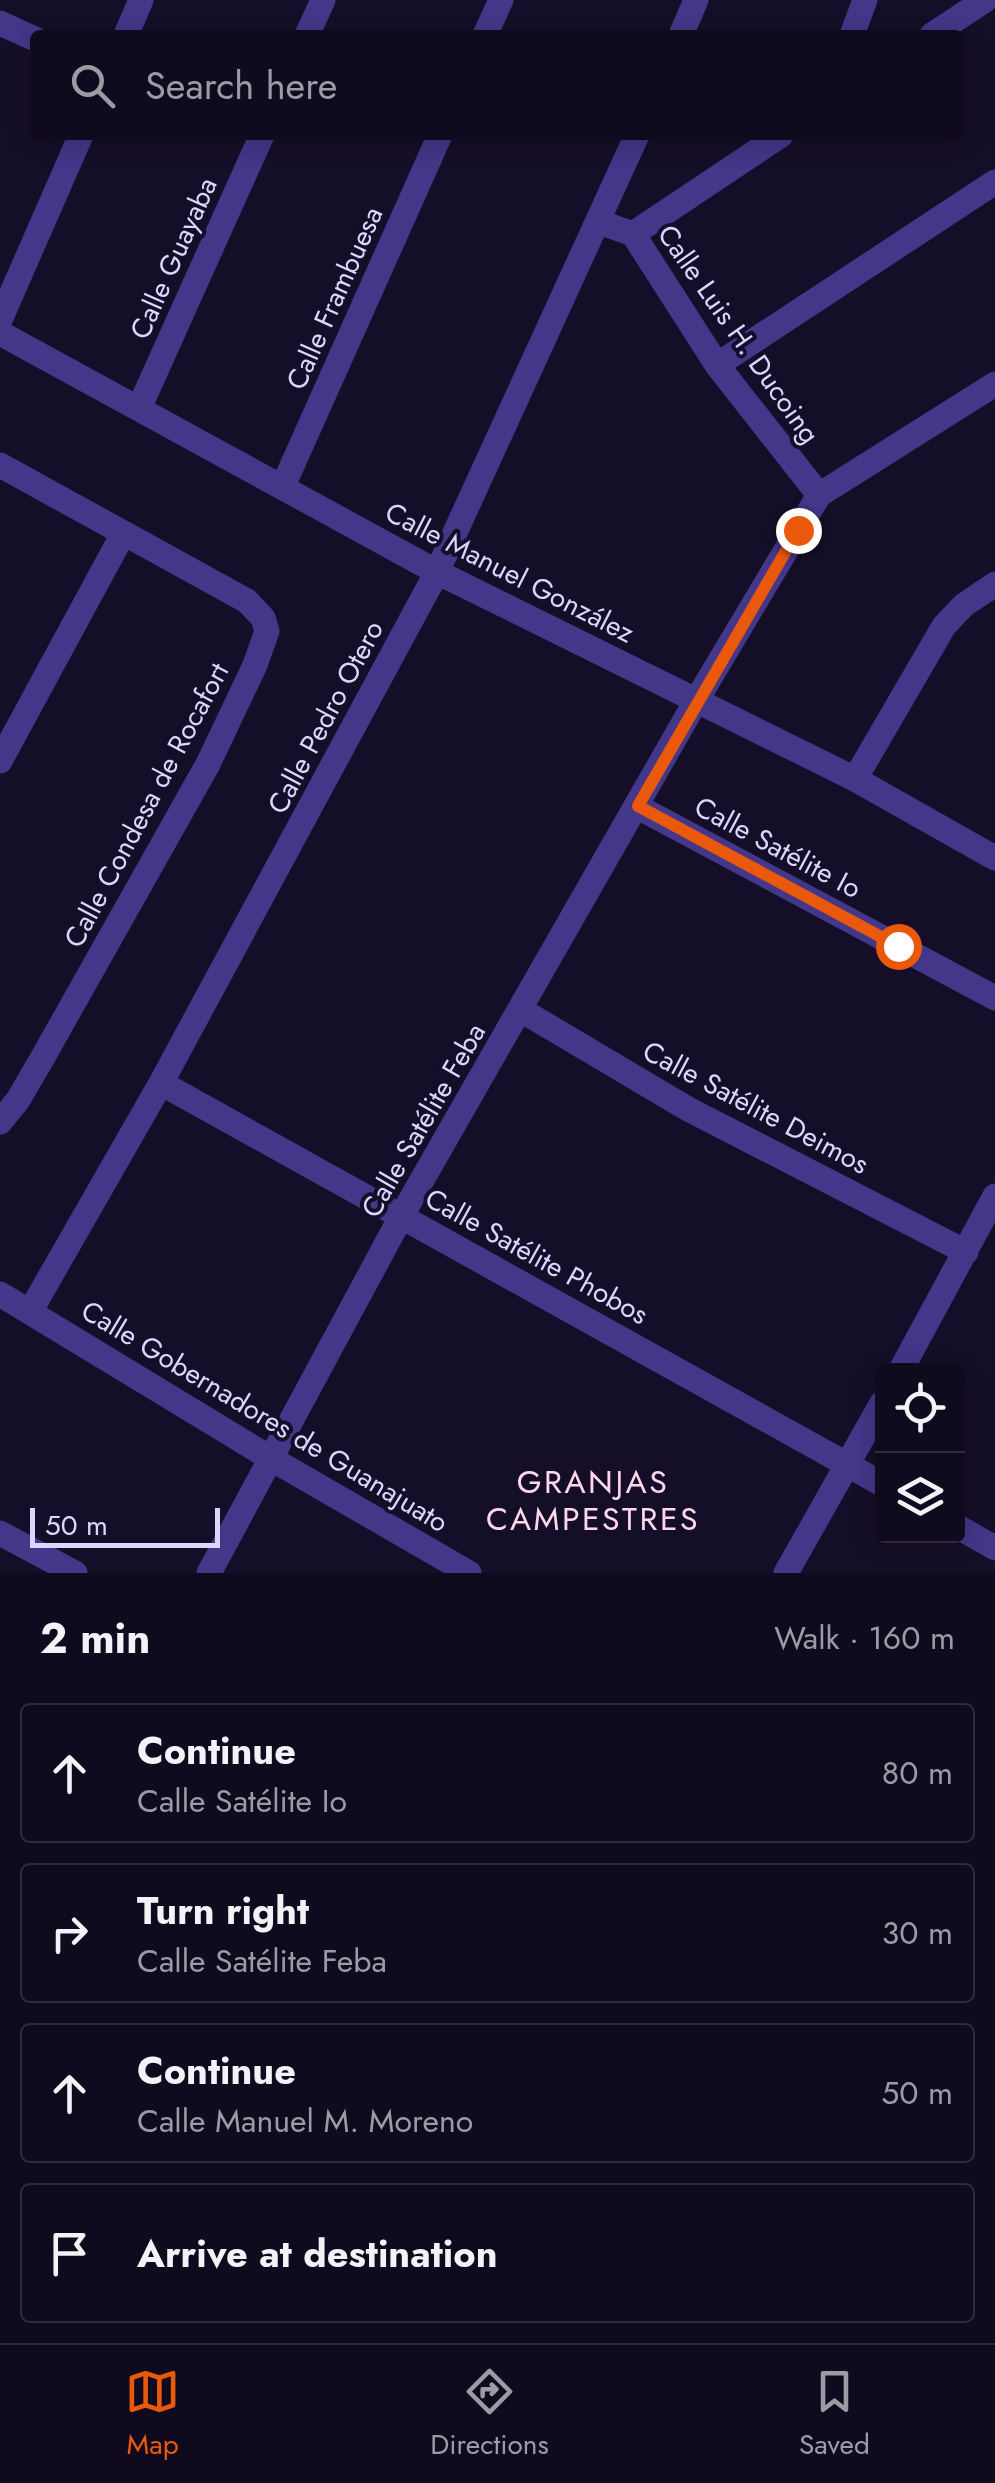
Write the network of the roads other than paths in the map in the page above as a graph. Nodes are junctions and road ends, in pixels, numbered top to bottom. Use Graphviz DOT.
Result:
graph roads {
  1 [pos="141,0"];
  2 [pos="322,0"];
  3 [pos="501,0"];
  4 [pos="696,0"];
  5 [pos="865,0"];
  6 [pos="985,0"];
  7 [pos="0,24"];
  8 [pos="128,30"];
  9 [pos="309,30"];
  10 [pos="487,30"];
  11 [pos="682,30"];
  12 [pos="854,30"];
  13 [pos="940,30"];
  14 [pos="30,37"];
  15 [pos="79,140"];
  16 [pos="255,140"];
  17 [pos="438,140"];
  18 [pos="635,140"];
  19 [pos="774,140"];
  20 [pos="995,182"];
  21 [pos="599,222"];
  22 [pos="633,234"];
  23 [pos="0,320"];
  24 [pos="0,333"];
  25 [pos="718,365"];
  26 [pos="995,384"];
  27 [pos="140,406"];
  28 [pos="0,465"];
  29 [pos="283,486"];
  30 [pos="819,496"];
  31 [pos="123,534"];
  32 [pos="437,572"];
  33 [pos="995,584"];
  34 [pos="696,701"];
  35 [pos="0,761"];
  36 [pos="856,779"];
  37 [pos="638,806"];
  38 [pos="995,857"];
  39 [pos="995,998"];
  40 [pos="521,1010"];
  41 [pos="161,1082"];
  42 [pos="0,1122"];
  43 [pos="995,1196"];
  44 [pos="402,1215"];
  45 [pos="966,1252"];
  46 [pos="0,1294"];
  47 [pos="31,1310"];
  48 [pos="904,1363"];
  49 [pos="875,1416"];
  50 [pos="270,1458"];
  51 [pos="848,1465"];
  52 [pos="875,1480"];
  53 [pos="965,1530"];
  54 [pos="0,1532"];
  55 [pos="995,1548"];
  56 [pos="75,1573"];
  57 [pos="209,1573"];
  58 [pos="469,1573"];
  59 [pos="786,1573"];
  1 -- 8 [label="street"];
  2 -- 9 [label="street"];
  3 -- 10 [label="street"];
  4 -- 11 [label="street"];
  5 -- 12 [label="street"];
  6 -- 13 [label="street"];
  7 -- 14 [label="street"];
  15 -- 23 [label="street"];
  16 -- 27 [label="street, Calle Guayaba"];
  17 -- 29 [label="street, Calle Frambuesa"];
  18 -- 21 [label="street, Calle Pedro Otero"];
  19 -- 22 [label="street"];
  20 -- 25 [label="street"];
  21 -- 22 [label="street, Calle Luis H. Ducoing"];
  21 -- 32 [label="street, Calle Pedro Otero"];
  22 -- 25 [label="street, Calle Luis H. Ducoing"];
  24 -- 27 [label="street, Calle Manuel González"];
  25 -- 30 [label="street, Calle Luis H. Ducoing"];
  26 -- 30 [label="street"];
  27 -- 29 [label="street, Calle Manuel González"];
  28 -- 31 [label="street, Calle Condesa de Rocafort"];
  29 -- 32 [label="street, Calle Manuel González"];
  30 -- 34 [label="street, Calle Satélite Feba"];
  31 -- 35 [label="street"];
  31 -- 42 [label="street, Calle Condesa de Rocafort"];
  32 -- 34 [label="street, Calle Manuel González"];
  32 -- 41 [label="street, Calle Pedro Otero"];
  33 -- 36 [label="street"];
  34 -- 36 [label="street, Calle Manuel González"];
  34 -- 37 [label="street, Calle Satélite Feba"];
  36 -- 38 [label="street, Calle Manuel González"];
  37 -- 39 [label="street, Calle Satélite Io"];
  37 -- 40 [label="street, Calle Satélite Feba"];
  40 -- 44 [label="street, Calle Satélite Feba"];
  40 -- 45 [label="street, Calle Satélite Deimos"];
  41 -- 44 [label="street, Calle Satélite Phobos"];
  41 -- 47 [label="street, Calle Pedro Otero"];
  43 -- 45 [label="street"];
  44 -- 50 [label="street, Calle Satélite Feba"];
  44 -- 51 [label="street, Calle Satélite Phobos"];
  45 -- 48 [label="street"];
  46 -- 47 [label="street, Calle Gobernadores de Guanajuato"];
  47 -- 50 [label="street, Calle Gobernadores de Guanajuato"];
  49 -- 51 [label="street"];
  50 -- 57 [label="street, Calle Satélite Feba"];
  50 -- 58 [label="street, Calle Gobernadores de Guanajuato"];
  51 -- 52 [label="street, Calle Satélite Phobos"];
  51 -- 59 [label="street"];
  53 -- 55 [label="street"];
  54 -- 56 [label="street"];
}
